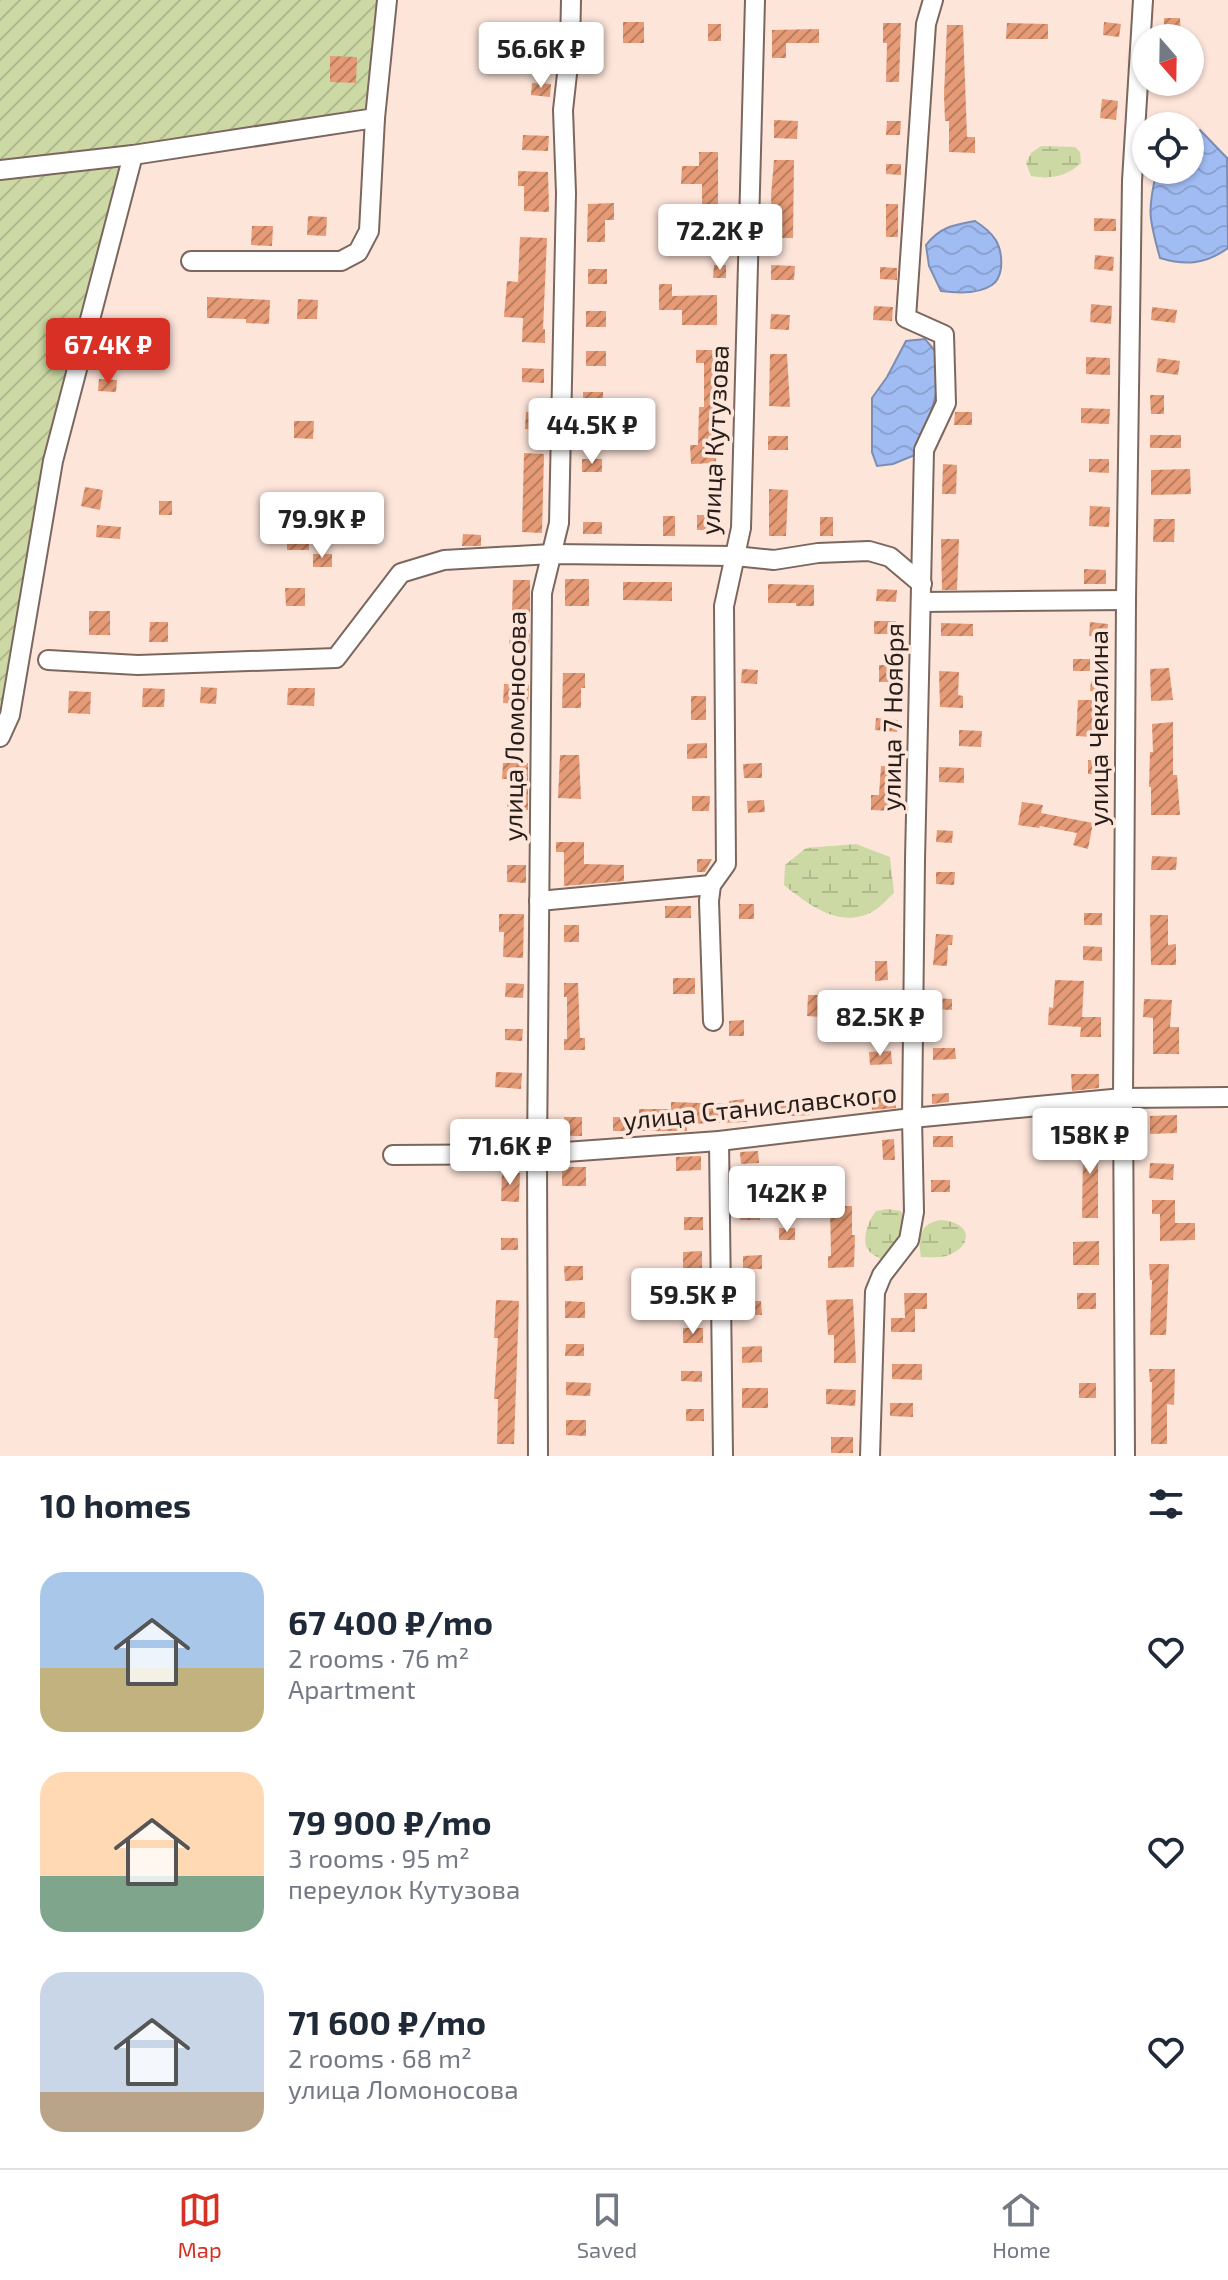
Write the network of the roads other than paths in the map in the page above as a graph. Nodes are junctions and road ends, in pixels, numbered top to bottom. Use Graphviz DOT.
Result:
graph roads {
  1 [pos="387,0"];
  2 [pos="571,0"];
  3 [pos="755,0"];
  4 [pos="933,0"];
  5 [pos="1143,0"];
  6 [pos="375,118"];
  7 [pos="133,155"];
  8 [pos="0,170"];
  9 [pos="191,261"];
  10 [pos="552,554"];
  11 [pos="735,556"];
  12 [pos="922,593"];
  13 [pos="1126,600"];
  14 [pos="48,660"];
  15 [pos="0,737"];
  16 [pos="711,885"];
  17 [pos="539,901"];
  18 [pos="713,1021"];
  19 [pos="1228,1097"];
  20 [pos="1123,1098"];
  21 [pos="912,1118"];
  22 [pos="719,1141"];
  23 [pos="537,1154"];
  24 [pos="393,1155"];
  25 [pos="538,1456"];
  26 [pos="723,1456"];
  27 [pos="870,1456"];
  28 [pos="1125,1456"];
  1 -- 6 [label="street"];
  2 -- 10 [label="street, улица Ломоносова"];
  3 -- 11 [label="street, улица Кутузова"];
  4 -- 12 [label="street, улица 7 Ноября"];
  5 -- 13 [label="street, улица Чекалина"];
  6 -- 7 [label="street"];
  6 -- 9 [label="street"];
  7 -- 8 [label="street"];
  7 -- 15 [label="street"];
  10 -- 11 [label="street"];
  10 -- 14 [label="street"];
  10 -- 17 [label="street, улица Ломоносова"];
  11 -- 12 [label="street"];
  11 -- 16 [label="street, улица Кутузова"];
  12 -- 13 [label="street"];
  12 -- 21 [label="street, улица 7 Ноября"];
  13 -- 20 [label="street, улица Чекалина"];
  16 -- 17 [label="street"];
  16 -- 18 [label="street, улица Кутузова"];
  17 -- 23 [label="street, улица Ломоносова"];
  19 -- 20 [label="street, улица Станиславского"];
  20 -- 21 [label="street, улица Станиславского"];
  20 -- 28 [label="street, улица Чекалина"];
  21 -- 22 [label="street, улица Станиславского"];
  21 -- 27 [label="street, улица 7 Ноября"];
  22 -- 23 [label="street, улица Станиславского"];
  22 -- 26 [label="street"];
  23 -- 24 [label="street, улица Станиславского"];
  23 -- 25 [label="street, улица Ломоносова"];
}
